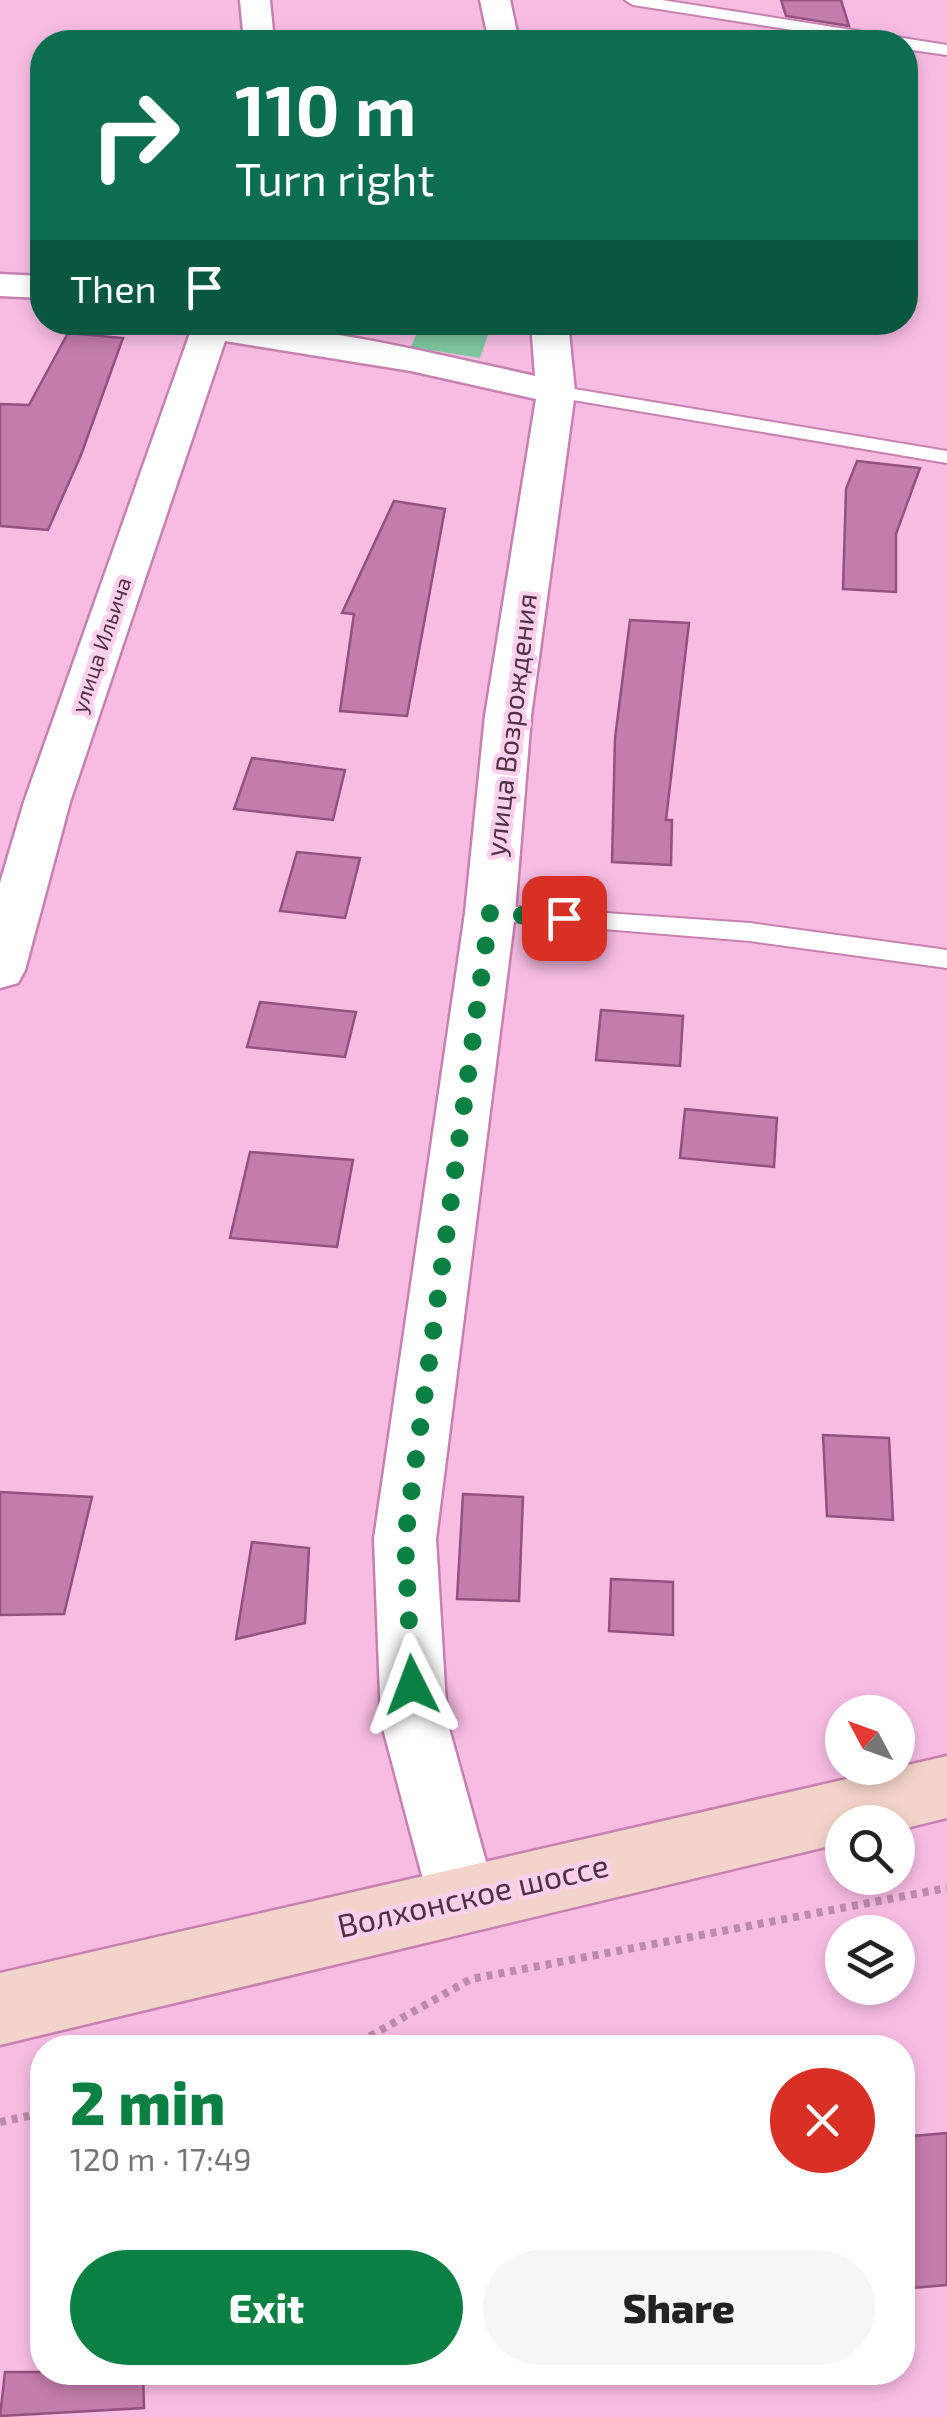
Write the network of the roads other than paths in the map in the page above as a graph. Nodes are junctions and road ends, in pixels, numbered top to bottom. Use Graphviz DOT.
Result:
graph roads {
  1 [pos="255,0"];
  2 [pos="496,0"];
  3 [pos="633,0"];
  4 [pos="258,30"];
  5 [pos="502,30"];
  6 [pos="821,30"];
  7 [pos="918,46"];
  8 [pos="947,50"];
  9 [pos="0,285"];
  10 [pos="30,286"];
  11 [pos="208,335"];
  12 [pos="268,335"];
  13 [pos="550,335"];
  14 [pos="556,392"];
  15 [pos="947,457"];
  16 [pos="490,913"];
  17 [pos="947,959"];
  18 [pos="0,970"];
  19 [pos="947,1787"];
  20 [pos="462,1898"];
  21 [pos="0,2008"];
  1 -- 4 [label="street"];
  2 -- 5 [label="street"];
  3 -- 6 [label="lane"];
  7 -- 8 [label="lane"];
  9 -- 10 [label="street"];
  11 -- 18 [label="street, улица Ильича"];
  12 -- 14 [label="street"];
  13 -- 14 [label="street, улица Возрождения"];
  14 -- 15 [label="lane"];
  14 -- 16 [label="street, улица Возрождения"];
  16 -- 17 [label="lane"];
  16 -- 20 [label="street, улица Возрождения"];
  19 -- 20 [label="main road, Волхонское шоссе"];
  20 -- 21 [label="main road, Волхонское шоссе"];
}
